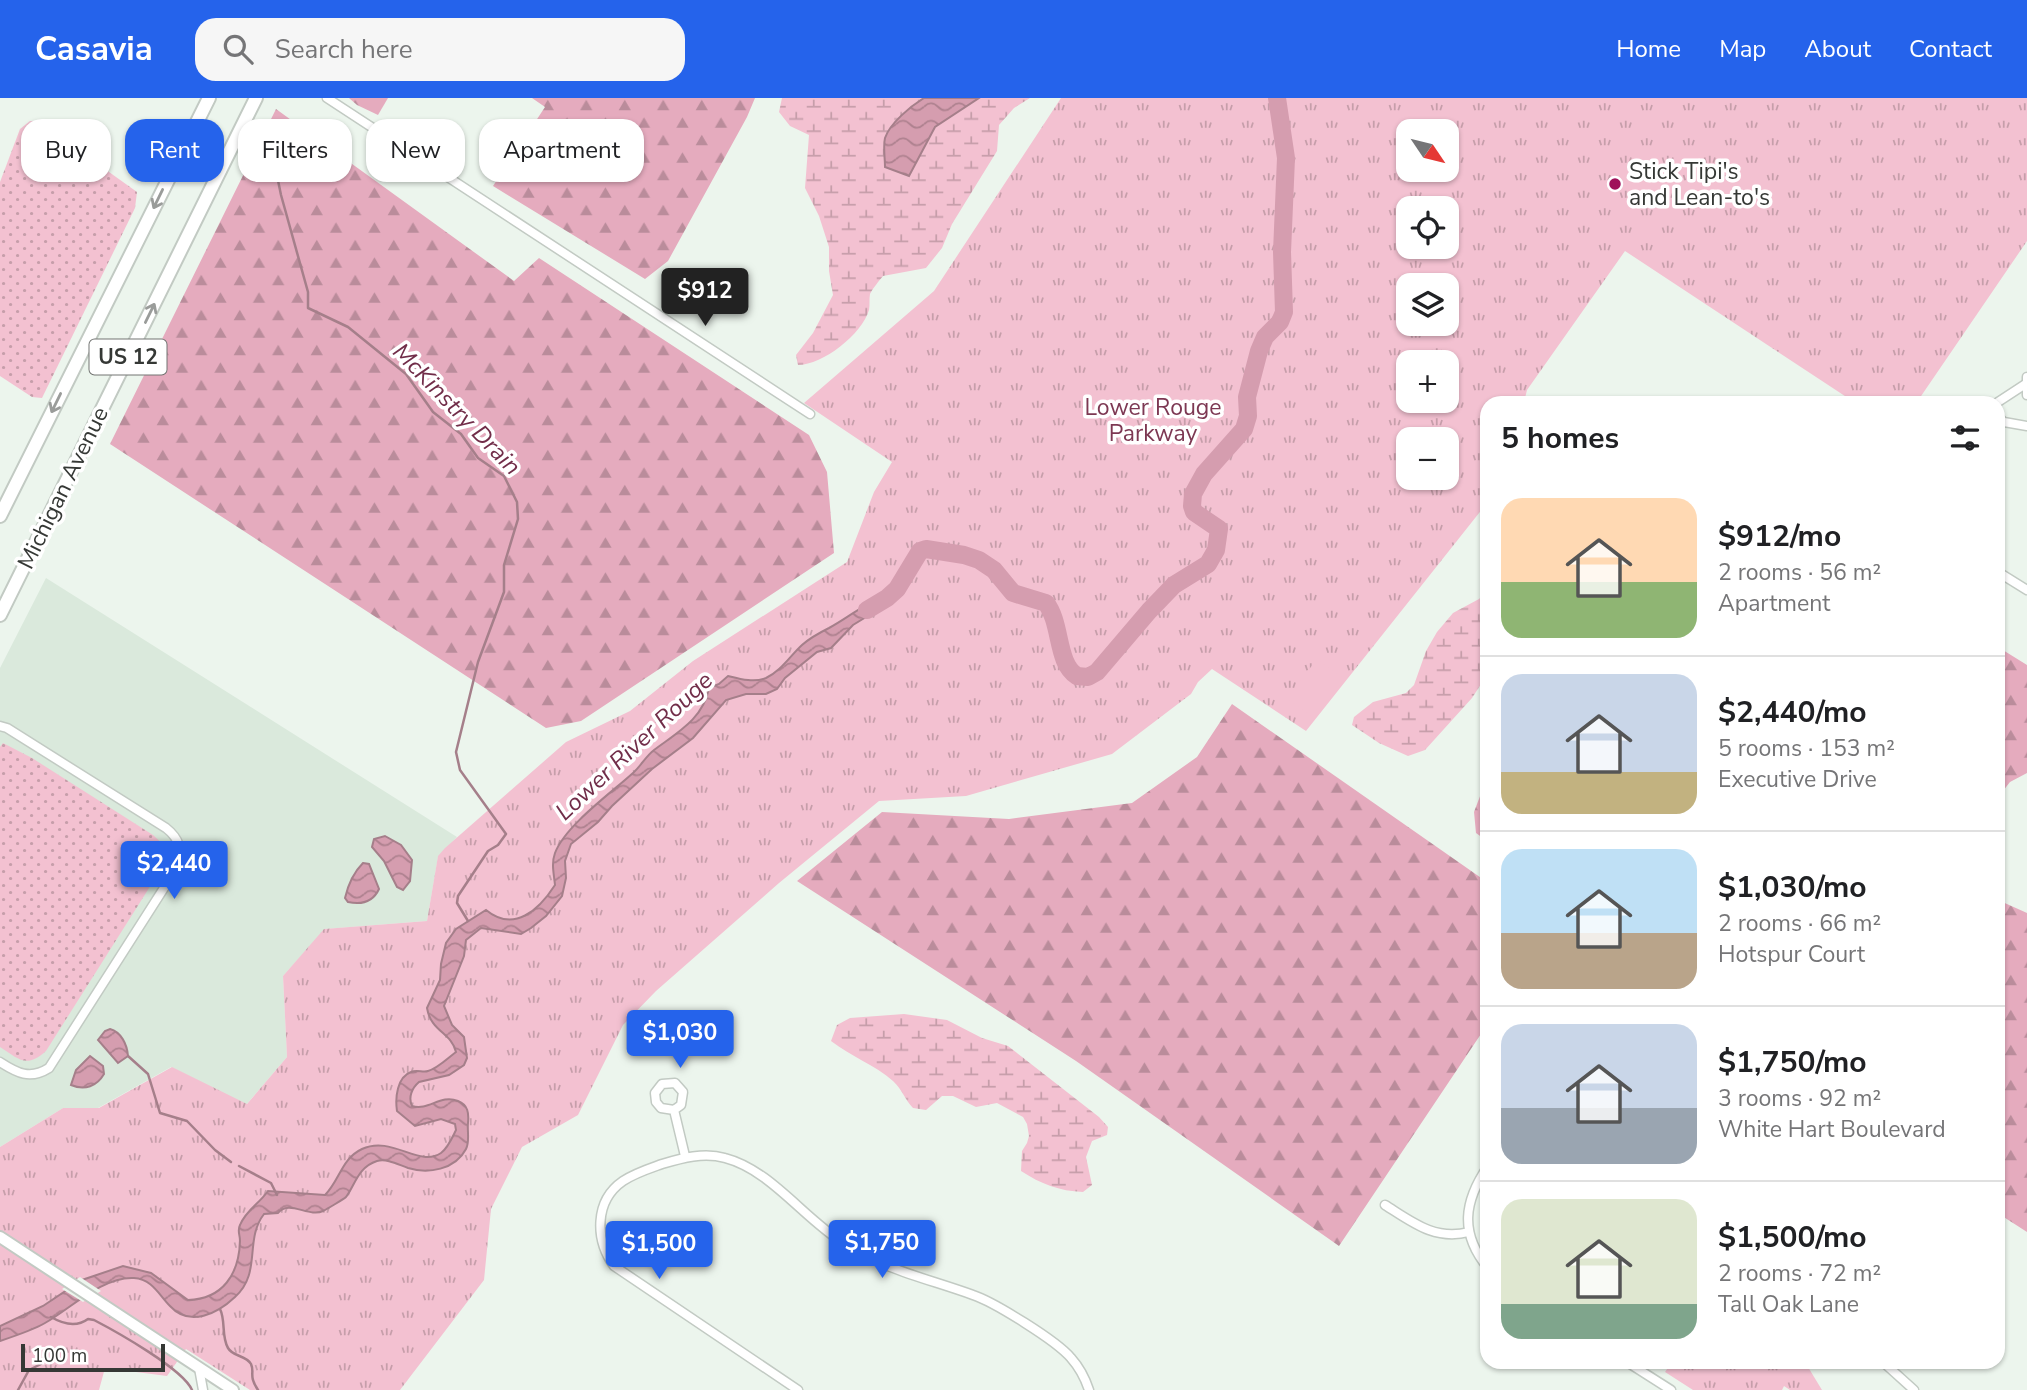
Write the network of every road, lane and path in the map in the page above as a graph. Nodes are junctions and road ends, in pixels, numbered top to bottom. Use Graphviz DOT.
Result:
graph roads {
  1 [pos="209,98"];
  2 [pos="256,98"];
  3 [pos="327,98"];
  4 [pos="200,117"];
  5 [pos="224,162"];
  6 [pos="214,182"];
  7 [pos="2027,377"];
  8 [pos="2026,383"];
  9 [pos="2027,395"];
  10 [pos="2005,397"];
  11 [pos="810,414"];
  12 [pos="2005,422"];
  13 [pos="2027,426"];
  14 [pos="0,516"];
  15 [pos="2005,576"];
  16 [pos="2027,590"];
  17 [pos="0,615"];
  18 [pos="0,719"];
  19 [pos="4,727"];
  20 [pos="0,1062"];
  21 [pos="674,1110"];
  22 [pos="685,1157"];
  23 [pos="1480,1179"];
  24 [pos="1385,1205"];
  25 [pos="1469,1232"];
  26 [pos="0,1237"];
  27 [pos="1480,1256"];
  28 [pos="200,1368"];
  29 [pos="1638,1369"];
  30 [pos="1891,1369"];
  31 [pos="203,1390"];
  32 [pos="233,1390"];
  33 [pos="798,1390"];
  34 [pos="1089,1390"];
  35 [pos="1671,1390"];
  36 [pos="1914,1390"];
  1 -- 4 [label="main road, Michigan Avenue / US 12"];
  2 -- 5 [label="main road, Michigan Avenue / US 12"];
  3 -- 11 [label="street"];
  4 -- 14 [label="main road, Michigan Avenue / US 12, one-way"];
  17 -- 6 [label="main road, Michigan Avenue / US 12, one-way"];
  7 -- 8 [label="street"];
  8 -- 9 [label="street"];
  8 -- 10 [label="street"];
  12 -- 13 [label="street"];
  15 -- 16 [label="street"];
  18 -- 19 [label="street"];
  19 -- 20 [label="street"];
  21 -- 22 [label="street"];
  22 -- 33 [label="street"];
  22 -- 34 [label="street"];
  23 -- 25 [label="street"];
  24 -- 25 [label="street"];
  25 -- 27 [label="street"];
  26 -- 28 [label="street"];
  28 -- 31 [label="street"];
  28 -- 32 [label="street"];
  29 -- 35 [label="street"];
  30 -- 36 [label="street"];
}
